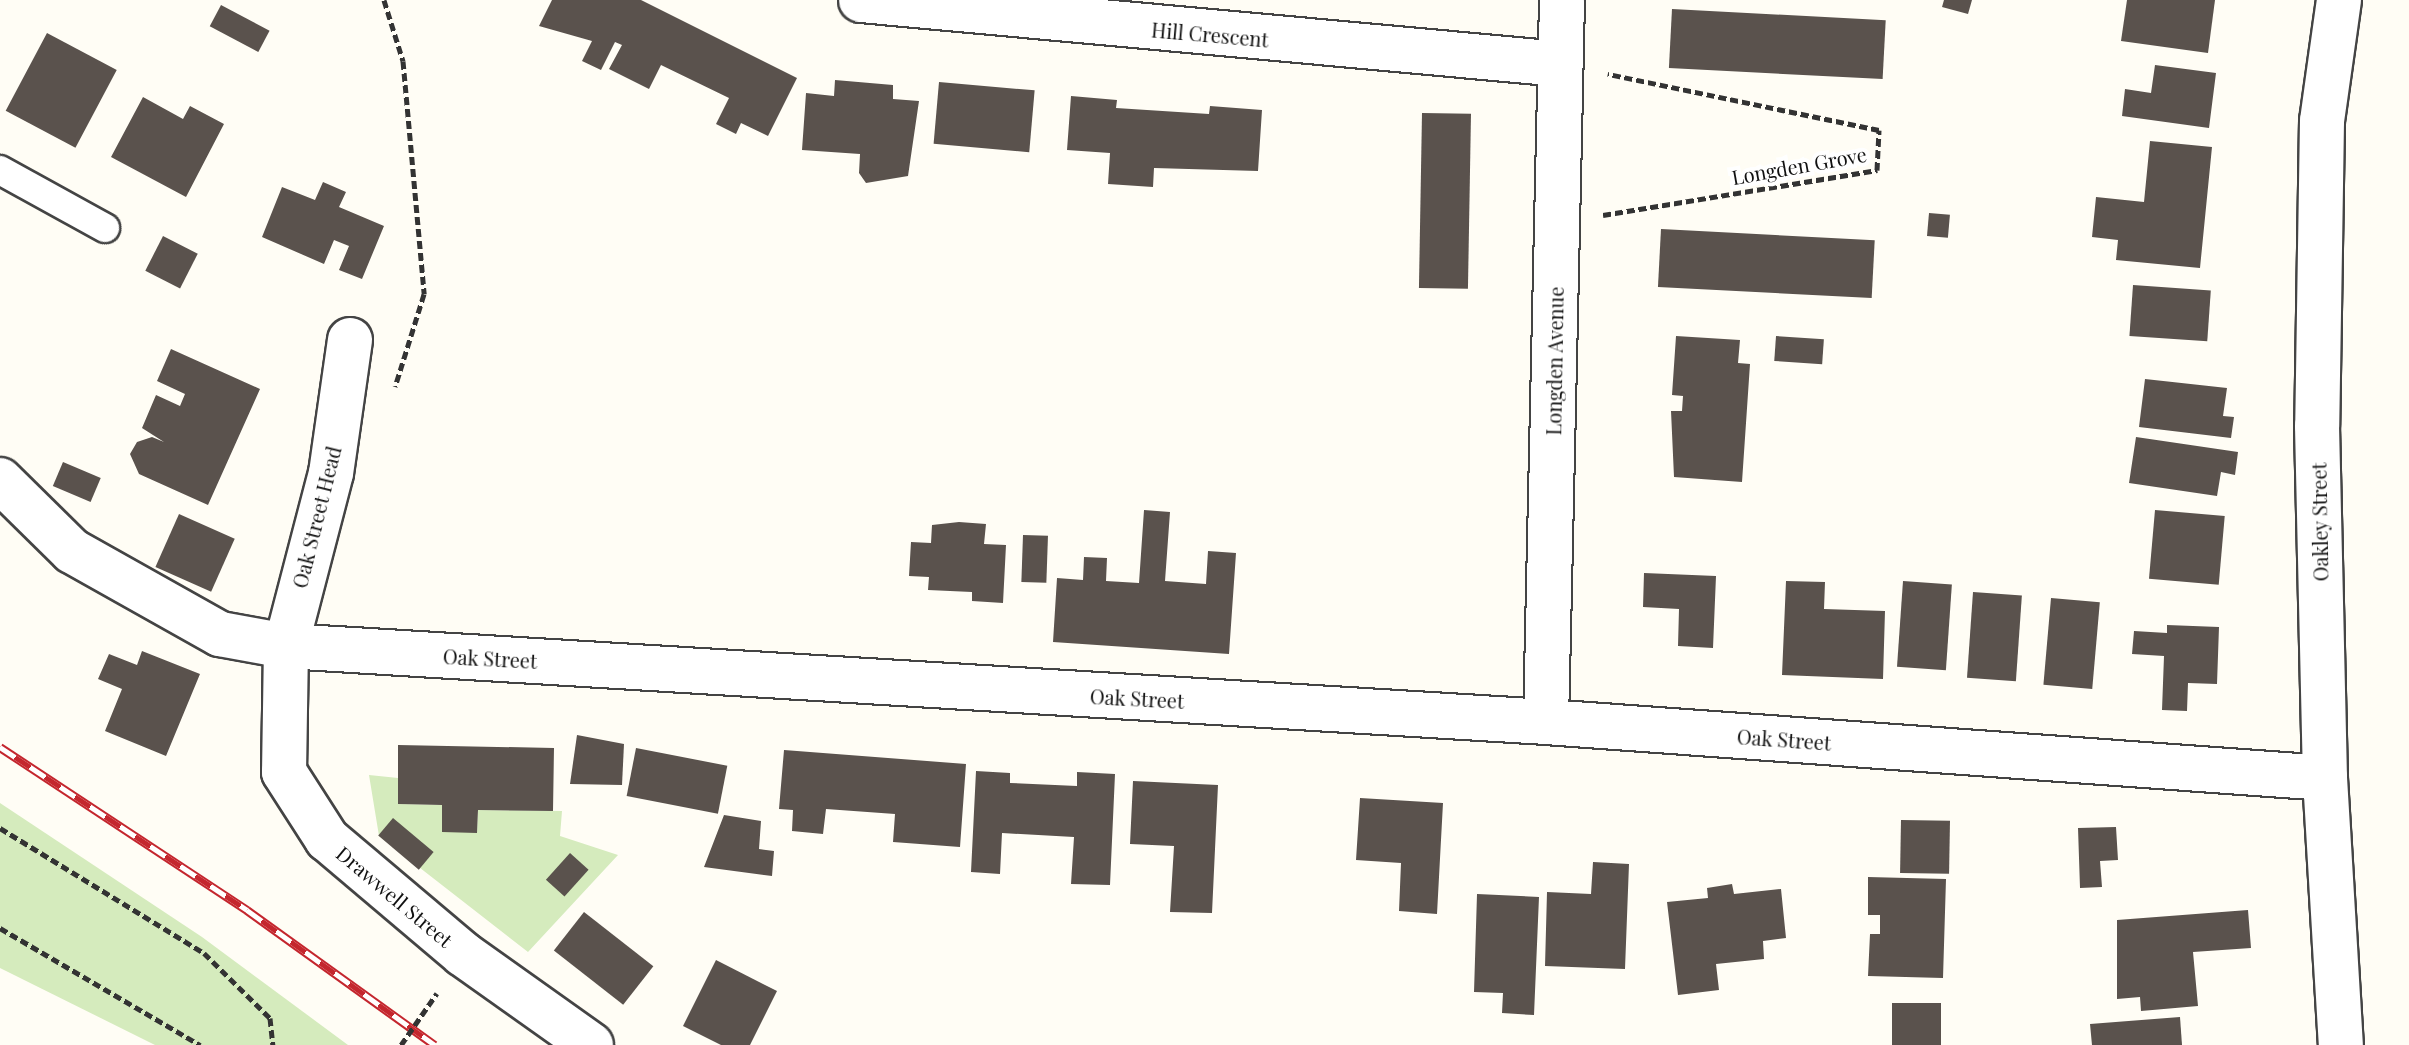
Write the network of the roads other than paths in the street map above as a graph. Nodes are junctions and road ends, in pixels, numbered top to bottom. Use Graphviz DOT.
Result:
graph roads {
  1 [pos="861,0"];
  2 [pos="1562,0"];
  3 [pos="2339,0"];
  4 [pos="1560,64"];
  5 [pos="0,170"];
  6 [pos="105,228"];
  7 [pos="350,340"];
  8 [pos="0,480"];
  9 [pos="286,646"];
  10 [pos="1546,722"];
  11 [pos="2325,778"];
  12 [pos="591,1045"];
  13 [pos="2341,1045"];
  1 -- 4 [label="street, Hill Crescent"];
  2 -- 4 [label="street, Longden Avenue"];
  3 -- 11 [label="street, Oakley Street"];
  4 -- 10 [label="street, Longden Avenue"];
  5 -- 6 [label="lane"];
  7 -- 9 [label="street, Oak Street Head"];
  8 -- 9 [label="street, Oak Street"];
  9 -- 10 [label="street, Oak Street"];
  9 -- 12 [label="street, Drawwell Street"];
  10 -- 11 [label="street, Oak Street"];
  11 -- 13 [label="street, Oakley Street"];
}
